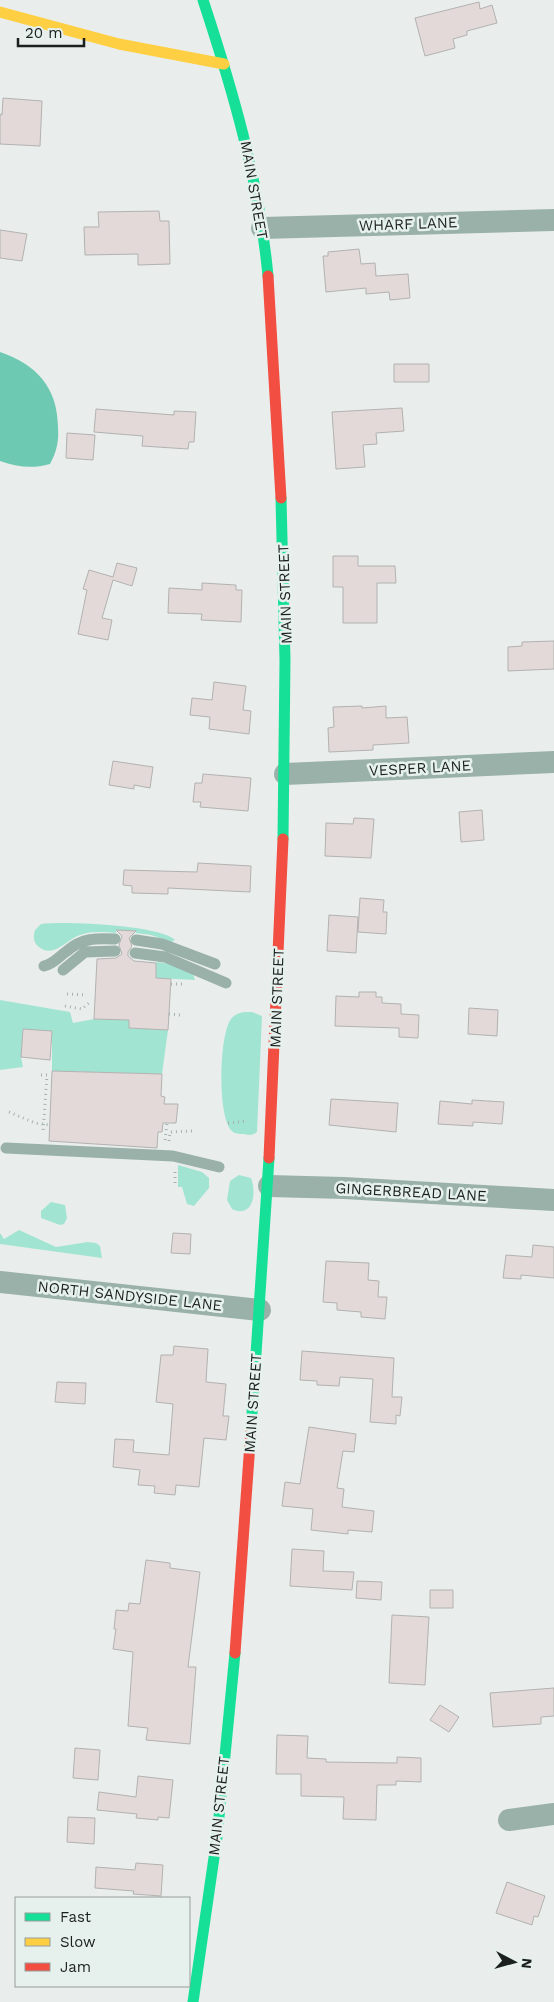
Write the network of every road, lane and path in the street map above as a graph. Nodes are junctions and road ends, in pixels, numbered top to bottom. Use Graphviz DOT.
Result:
graph roads {
  1 [pos="203,0"];
  2 [pos="0,12"];
  3 [pos="224,64"];
  4 [pos="554,220"];
  5 [pos="262,228"];
  6 [pos="554,762"];
  7 [pos="285,774"];
  8 [pos="115,939"];
  9 [pos="136,940"];
  10 [pos="115,951"];
  11 [pos="135,953"];
  12 [pos="215,964"];
  13 [pos="44,966"];
  14 [pos="63,970"];
  15 [pos="226,983"];
  16 [pos="170,984"];
  17 [pos="182,984"];
  18 [pos="68,994"];
  19 [pos="86,995"];
  20 [pos="89,1003"];
  21 [pos="65,1006"];
  22 [pos="169,1014"];
  23 [pos="180,1015"];
  24 [pos="41,1075"];
  25 [pos="9,1112"];
  26 [pos="248,1121"];
  27 [pos="167,1123"];
  28 [pos="228,1123"];
  29 [pos="44,1125"];
  30 [pos="49,1125"];
  31 [pos="192,1131"];
  32 [pos="43,1141"];
  33 [pos="6,1148"];
  34 [pos="219,1167"];
  35 [pos="269,1186"];
  36 [pos="554,1200"];
  37 [pos="0,1282"];
  38 [pos="260,1310"];
  39 [pos="554,1814"];
  40 [pos="509,1820"];
  41 [pos="193,2002"];
  1 -- 3 [label="main road, MAIN STREET"];
  2 -- 3 [label="main road"];
  3 -- 5 [label="main road, MAIN STREET"];
  4 -- 5 [label="street, WHARF LANE"];
  5 -- 7 [label="main road, MAIN STREET"];
  6 -- 7 [label="street, VESPER LANE"];
  7 -- 35 [label="main road, MAIN STREET"];
  8 -- 13 [label="lane"];
  9 -- 12 [label="lane"];
  10 -- 14 [label="lane"];
  11 -- 15 [label="lane"];
  16 -- 17 [label="path"];
  18 -- 19 [label="path"];
  20 -- 21 [label="path"];
  22 -- 23 [label="path"];
  24 -- 29 [label="path"];
  25 -- 29 [label="path"];
  26 -- 28 [label="path"];
  27 -- 31 [label="path"];
  29 -- 30 [label="path"];
  29 -- 32 [label="path"];
  33 -- 34 [label="lane"];
  35 -- 36 [label="street, GINGERBREAD LANE"];
  35 -- 38 [label="main road, MAIN STREET"];
  37 -- 38 [label="street, NORTH SANDYSIDE LANE"];
  38 -- 41 [label="main road, MAIN STREET"];
  39 -- 40 [label="street"];
}
